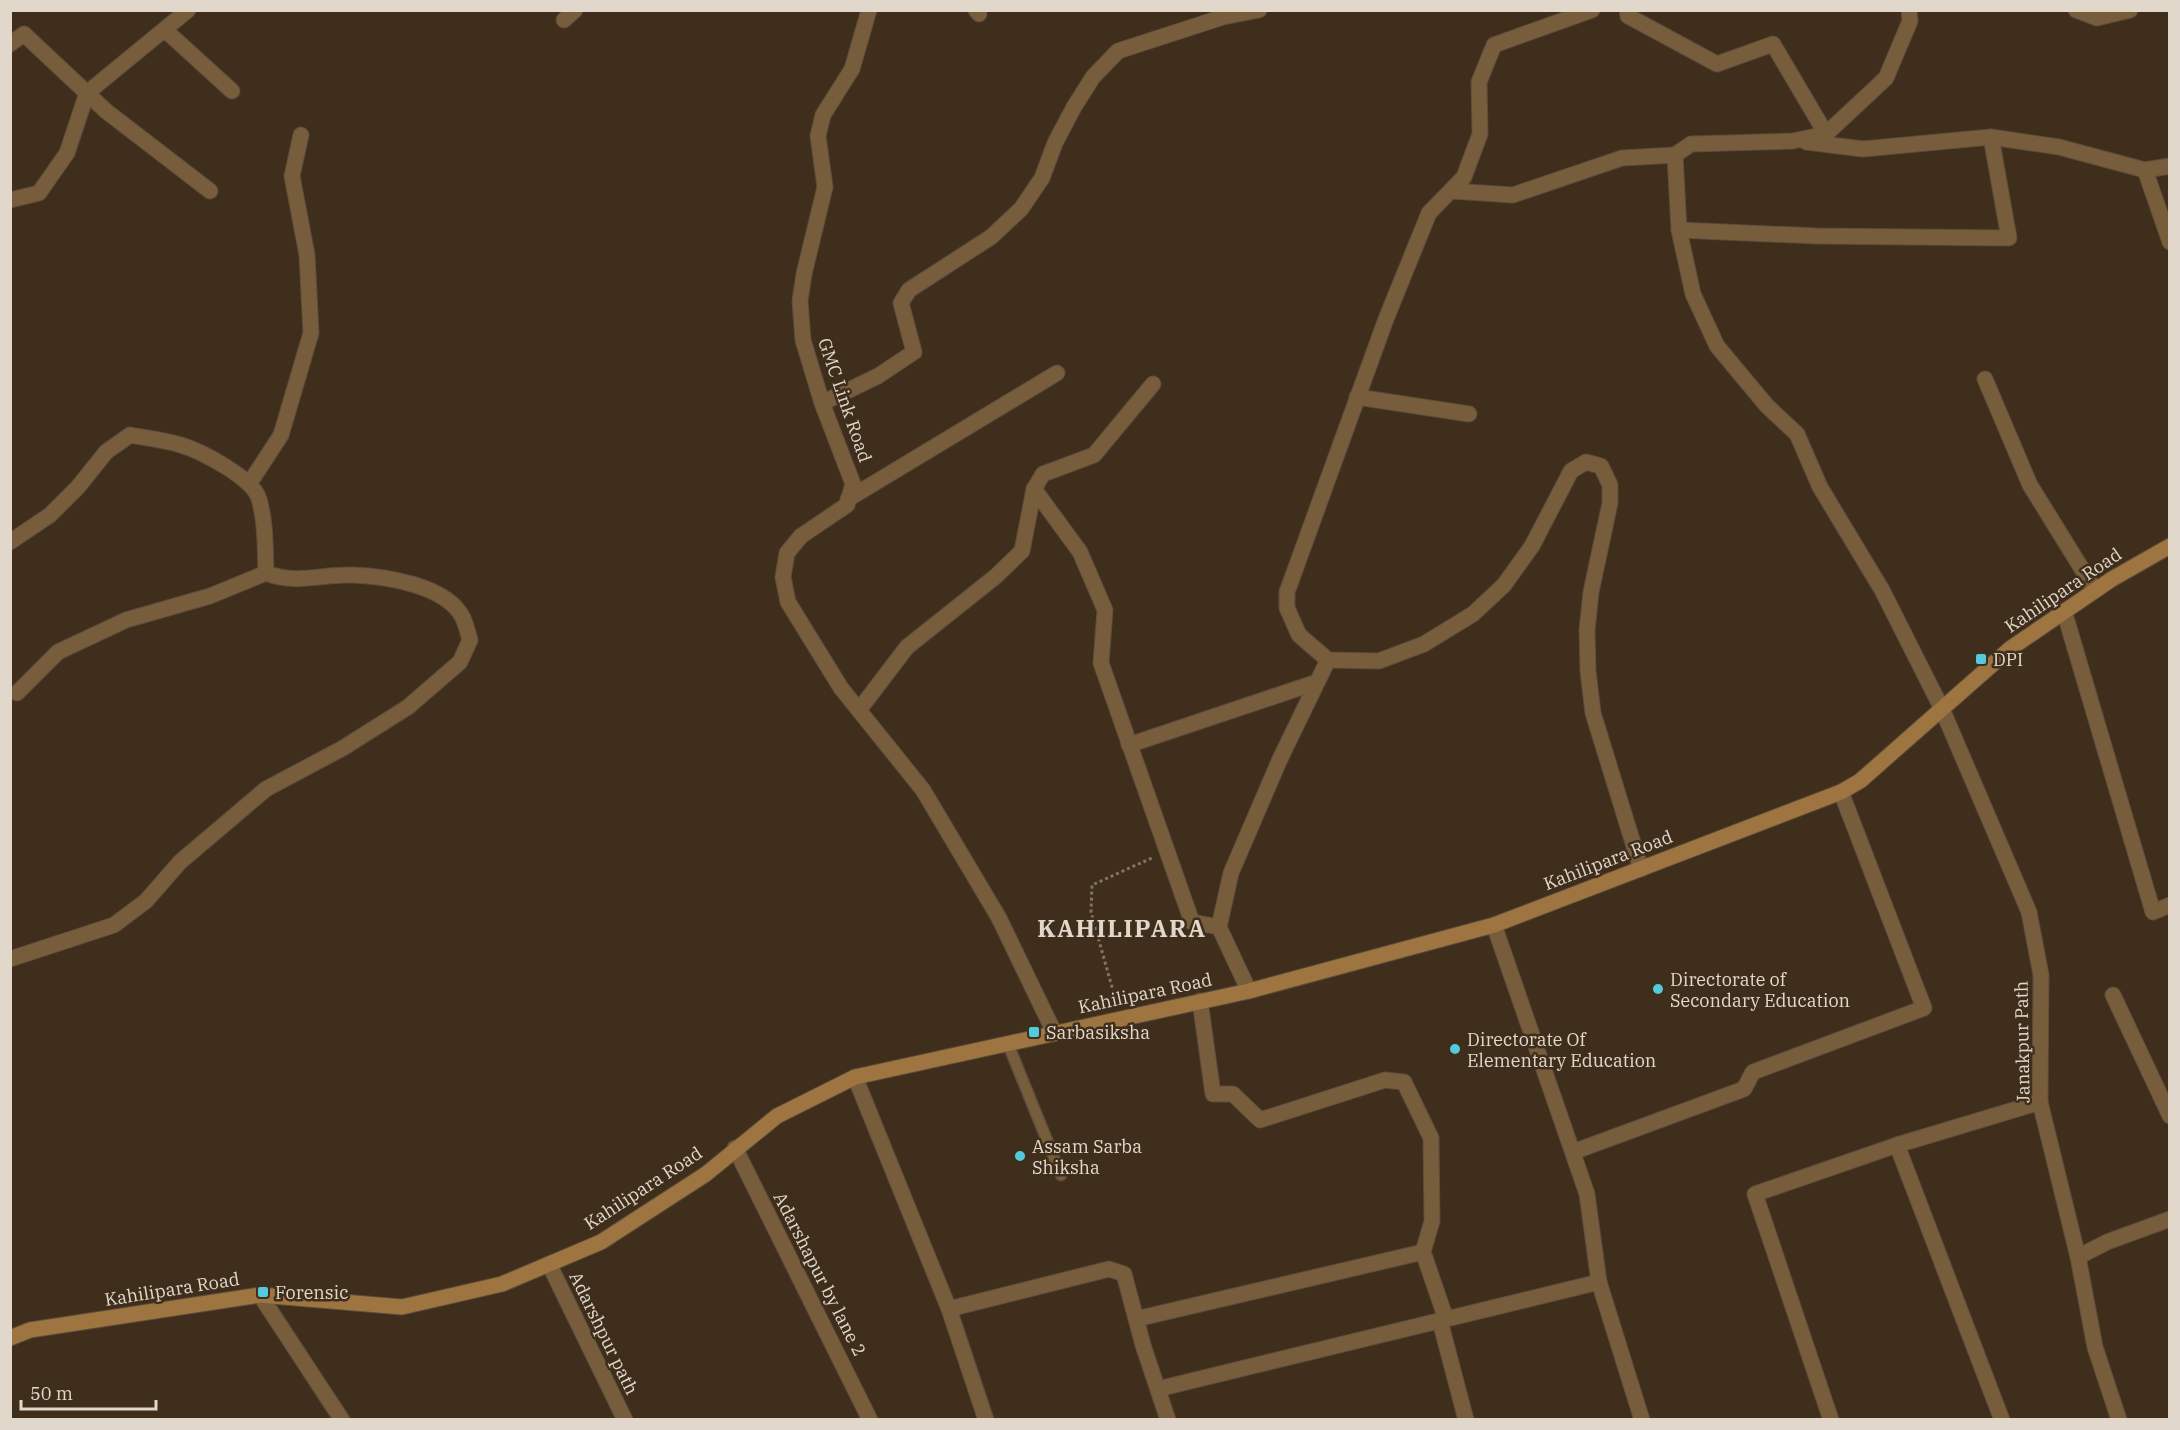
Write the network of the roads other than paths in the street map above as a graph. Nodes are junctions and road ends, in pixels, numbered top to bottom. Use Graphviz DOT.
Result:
graph roads {
  1 [pos="188,10"];
  2 [pos="869,10"];
  3 [pos="1259,10"];
  4 [pos="1592,10"];
  5 [pos="1909,10"];
  6 [pos="2076,10"];
  7 [pos="2130,10"];
  8 [pos="1632,12"];
  9 [pos="165,30"];
  10 [pos="10,44"];
  11 [pos="232,91"];
  12 [pos="87,93"];
  13 [pos="1826,134"];
  14 [pos="301,135"];
  15 [pos="1991,137"];
  16 [pos="1793,141"];
  17 [pos="1675,155"];
  18 [pos="2169,166"];
  19 [pos="2145,170"];
  20 [pos="210,191"];
  21 [pos="1451,191"];
  22 [pos="10,200"];
  23 [pos="1679,230"];
  24 [pos="2169,243"];
  25 [pos="1057,373"];
  26 [pos="1985,379"];
  27 [pos="1153,384"];
  28 [pos="1357,397"];
  29 [pos="822,403"];
  30 [pos="1469,414"];
  31 [pos="249,484"];
  32 [pos="1034,489"];
  33 [pos="848,499"];
  34 [pos="10,542"];
  35 [pos="2169,546"];
  36 [pos="266,573"];
  37 [pos="2095,590"];
  38 [pos="2064,611"];
  39 [pos="1328,660"];
  40 [pos="1317,682"];
  41 [pos="17,693"];
  42 [pos="1942,709"];
  43 [pos="859,710"];
  44 [pos="1129,746"];
  45 [pos="1841,792"];
  46 [pos="1641,868"];
  47 [pos="2169,905"];
  48 [pos="1494,925"];
  49 [pos="1219,927"];
  50 [pos="10,959"];
  51 [pos="1249,991"];
  52 [pos="2113,994"];
  53 [pos="1200,1001"];
  54 [pos="1054,1032"];
  55 [pos="1008,1044"];
  56 [pos="855,1077"];
  57 [pos="2040,1102"];
  58 [pos="2169,1116"];
  59 [pos="1898,1145"];
  60 [pos="735,1148"];
  61 [pos="1573,1152"];
  62 [pos="1060,1175"];
  63 [pos="2169,1219"];
  64 [pos="1423,1252"];
  65 [pos="2078,1257"];
  66 [pos="549,1264"];
  67 [pos="1599,1282"];
  68 [pos="260,1295"];
  69 [pos="949,1309"];
  70 [pos="1136,1318"];
  71 [pos="1443,1320"];
  72 [pos="10,1338"];
  73 [pos="1158,1389"];
  74 [pos="342,1419"];
  75 [pos="625,1419"];
  76 [pos="870,1419"];
  77 [pos="986,1419"];
  78 [pos="1168,1419"];
  79 [pos="1466,1419"];
  80 [pos="1642,1419"];
  81 [pos="1831,1419"];
  82 [pos="2002,1419"];
  83 [pos="2119,1419"];
  1 -- 9 [label="street"];
  2 -- 29 [label="street, GMC Link Road"];
  3 -- 29 [label="street"];
  4 -- 21 [label="street"];
  5 -- 13 [label="street"];
  6 -- 7 [label="street"];
  8 -- 13 [label="street"];
  9 -- 11 [label="street"];
  9 -- 12 [label="street"];
  10 -- 12 [label="street"];
  12 -- 20 [label="street"];
  12 -- 22 [label="street"];
  13 -- 16 [label="street"];
  14 -- 31 [label="street"];
  15 -- 16 [label="street"];
  15 -- 19 [label="street"];
  15 -- 23 [label="street"];
  16 -- 17 [label="street"];
  17 -- 21 [label="street"];
  17 -- 23 [label="street, Janakpur Path"];
  18 -- 19 [label="street"];
  19 -- 24 [label="street"];
  21 -- 28 [label="street"];
  23 -- 42 [label="street, Janakpur Path"];
  25 -- 33 [label="street"];
  26 -- 37 [label="street"];
  27 -- 32 [label="street"];
  28 -- 30 [label="street"];
  28 -- 39 [label="street"];
  29 -- 33 [label="street, GMC Link Road"];
  31 -- 34 [label="street"];
  31 -- 36 [label="street"];
  32 -- 43 [label="street"];
  32 -- 44 [label="street"];
  33 -- 43 [label="street"];
  35 -- 37 [label="main road, Kahilipara Road"];
  36 -- 41 [label="street"];
  36 -- 50 [label="street"];
  37 -- 38 [label="main road, Kahilipara Road"];
  38 -- 42 [label="main road, Kahilipara Road"];
  38 -- 47 [label="street"];
  39 -- 40 [label="street"];
  39 -- 46 [label="street"];
  40 -- 44 [label="street"];
  40 -- 49 [label="street"];
  42 -- 45 [label="main road, Kahilipara Road"];
  42 -- 57 [label="street, Janakpur Path"];
  43 -- 54 [label="street"];
  44 -- 49 [label="street"];
  45 -- 46 [label="main road, Kahilipara Road"];
  45 -- 61 [label="street"];
  46 -- 48 [label="main road, Kahilipara Road"];
  48 -- 51 [label="main road, Kahilipara Road"];
  48 -- 61 [label="street"];
  49 -- 51 [label="street"];
  51 -- 53 [label="main road, Kahilipara Road"];
  52 -- 58 [label="street"];
  53 -- 54 [label="main road, Kahilipara Road"];
  53 -- 64 [label="street"];
  54 -- 55 [label="main road, Kahilipara Road"];
  55 -- 56 [label="main road, Kahilipara Road"];
  55 -- 62 [label="lane"];
  56 -- 60 [label="main road, Kahilipara Road"];
  56 -- 69 [label="street"];
  57 -- 59 [label="street"];
  57 -- 65 [label="street, Janakpur Path"];
  59 -- 81 [label="street"];
  59 -- 82 [label="street"];
  60 -- 66 [label="main road, Kahilipara Road"];
  60 -- 76 [label="street, Adarshapur by lane 2"];
  61 -- 67 [label="street"];
  63 -- 65 [label="street"];
  64 -- 70 [label="street"];
  64 -- 71 [label="street"];
  65 -- 83 [label="street, Janakpur Path"];
  66 -- 68 [label="main road, Kahilipara Road"];
  66 -- 75 [label="street, Adarshpur path"];
  67 -- 71 [label="street"];
  67 -- 80 [label="street"];
  68 -- 72 [label="main road, Kahilipara Road"];
  68 -- 74 [label="street"];
  69 -- 70 [label="street"];
  69 -- 77 [label="street"];
  70 -- 73 [label="street"];
  71 -- 73 [label="street"];
  71 -- 79 [label="street"];
  73 -- 78 [label="street"];
}
